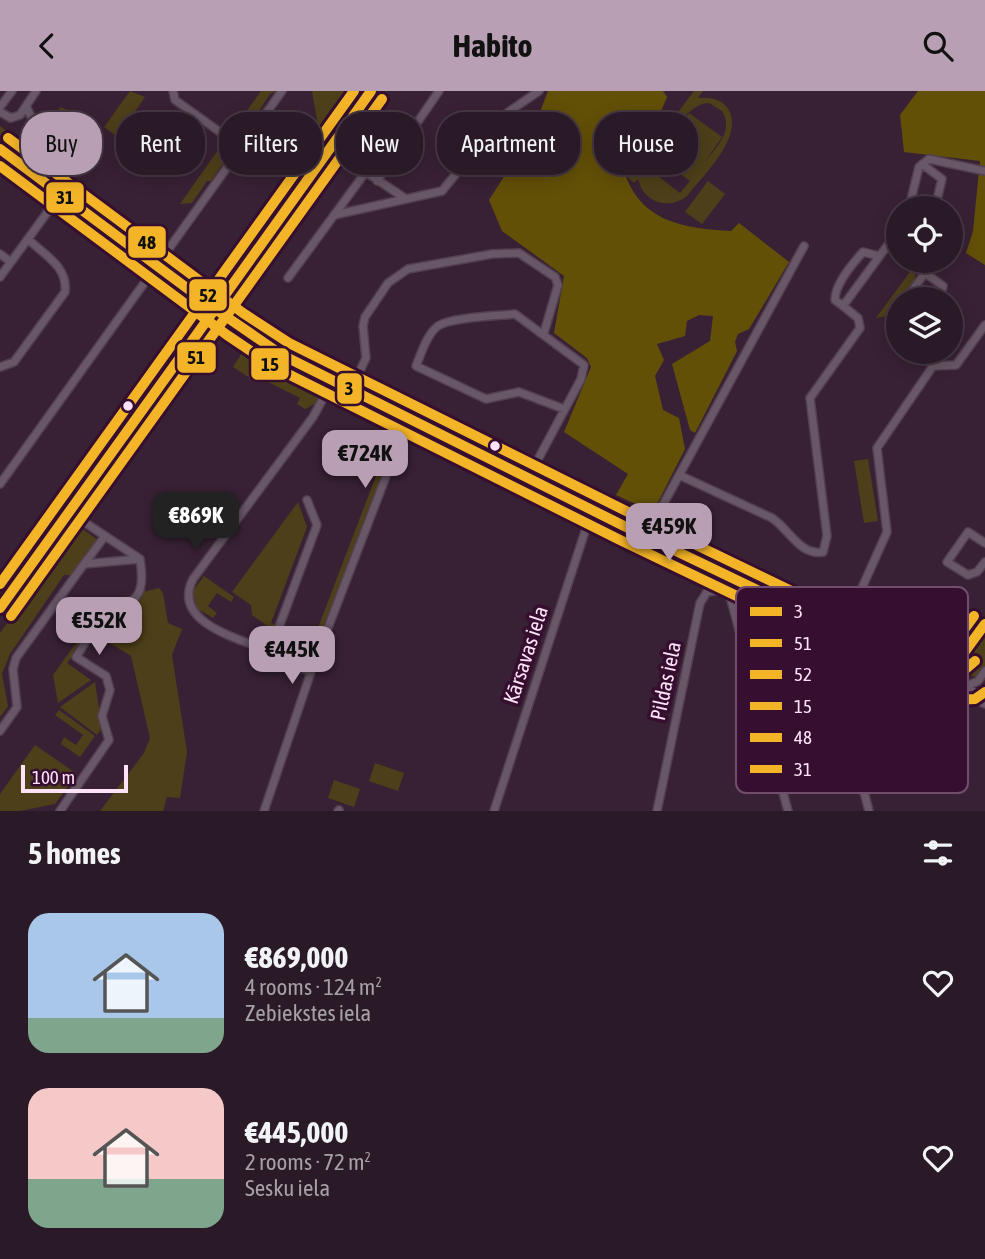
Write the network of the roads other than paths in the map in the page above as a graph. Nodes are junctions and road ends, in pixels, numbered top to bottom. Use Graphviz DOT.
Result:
graph roads {
  1 [pos="12,91"];
  2 [pos="36,91"];
  3 [pos="173,91"];
  4 [pos="282,91"];
  5 [pos="371,91"];
  6 [pos="439,91"];
  7 [pos="539,91"];
  8 [pos="26,106"];
  9 [pos="0,109"];
  10 [pos="188,110"];
  11 [pos="29,112"];
  12 [pos="267,112"];
  13 [pos="219,132"];
  14 [pos="330,148"];
  15 [pos="0,149"];
  16 [pos="336,152"];
  17 [pos="922,164"];
  18 [pos="985,171"];
  19 [pos="221,175"];
  20 [pos="364,175"];
  21 [pos="368,175"];
  22 [pos="377,181"];
  23 [pos="61,195"];
  24 [pos="913,196"];
  25 [pos="938,196"];
  26 [pos="406,199"];
  27 [pos="334,215"];
  28 [pos="28,239"];
  29 [pos="804,246"];
  30 [pos="886,247"];
  31 [pos="0,254"];
  32 [pos="879,256"];
  33 [pos="11,262"];
  34 [pos="156,264"];
  35 [pos="925,273"];
  36 [pos="0,277"];
  37 [pos="288,278"];
  38 [pos="915,287"];
  39 [pos="943,287"];
  40 [pos="843,306"];
  41 [pos="215,309"];
  42 [pos="985,325"];
  43 [pos="544,333"];
  44 [pos="0,367"];
  45 [pos="333,380"];
  46 [pos="351,390"];
  47 [pos="564,409"];
  48 [pos="408,418"];
  49 [pos="679,475"];
  50 [pos="528,478"];
  51 [pos="0,484"];
  52 [pos="307,500"];
  53 [pos="593,510"];
  54 [pos="69,512"];
  55 [pos="105,535"];
  56 [pos="646,536"];
  57 [pos="985,543"];
  58 [pos="140,559"];
  59 [pos="985,562"];
  60 [pos="84,564"];
  61 [pos="733,578"];
  62 [pos="752,587"];
  63 [pos="862,587"];
  64 [pos="728,589"];
  65 [pos="0,608"];
  66 [pos="736,619"];
  67 [pos="985,624"];
  68 [pos="968,647"];
  69 [pos="270,651"];
  70 [pos="985,671"];
  71 [pos="311,672"];
  72 [pos="968,686"];
  73 [pos="968,690"];
  74 [pos="985,695"];
  75 [pos="968,696"];
  76 [pos="985,704"];
  77 [pos="0,731"];
  78 [pos="783,793"];
  79 [pos="864,793"];
  80 [pos="60,811"];
  81 [pos="264,811"];
  82 [pos="494,811"];
  83 [pos="657,811"];
  84 [pos="788,811"];
  85 [pos="869,811"];
  1 -- 9 [label="street"];
  2 -- 8 [label="street"];
  3 -- 10 [label="street"];
  4 -- 12 [label="street"];
  5 -- 14 [label="main road"];
  6 -- 22 [label="street"];
  7 -- 26 [label="street"];
  8 -- 9 [label="street"];
  8 -- 11 [label="street"];
  10 -- 13 [label="street"];
  14 -- 16 [label="street"];
  14 -- 41 [label="main road"];
  15 -- 23 [label="street"];
  17 -- 18 [label="street"];
  17 -- 24 [label="street"];
  17 -- 25 [label="street"];
  19 -- 34 [label="street"];
  20 -- 27 [label="street"];
  21 -- 22 [label="street"];
  22 -- 26 [label="street"];
  23 -- 28 [label="street"];
  23 -- 34 [label="street"];
  26 -- 27 [label="street"];
  27 -- 37 [label="street"];
  28 -- 33 [label="street"];
  28 -- 44 [label="street"];
  29 -- 49 [label="street"];
  30 -- 32 [label="street"];
  31 -- 33 [label="street"];
  32 -- 40 [label="street"];
  32 -- 40 [label="street"];
  33 -- 36 [label="street"];
  34 -- 41 [label="street"];
  34 -- 51 [label="street"];
  35 -- 38 [label="street"];
  35 -- 39 [label="street"];
  40 -- 49 [label="street"];
  41 -- 45 [label="street"];
  41 -- 54 [label="main road"];
  42 -- 63 [label="street"];
  43 -- 46 [label="street"];
  43 -- 47 [label="street"];
  43 -- 47 [label="street"];
  45 -- 46 [label="street"];
  45 -- 69 [label="street"];
  46 -- 48 [label="street"];
  47 -- 50 [label="street"];
  48 -- 50 [label="street"];
  48 -- 71 [label="street"];
  49 -- 56 [label="street"];
  50 -- 53 [label="street"];
  52 -- 69 [label="street"];
  53 -- 56 [label="street"];
  53 -- 82 [label="street, Kārsavas iela"];
  54 -- 55 [label="street"];
  54 -- 65 [label="main road"];
  55 -- 58 [label="street"];
  55 -- 60 [label="street"];
  56 -- 61 [label="street"];
  57 -- 59 [label="street"];
  58 -- 60 [label="street"];
  58 -- 80 [label="street"];
  60 -- 77 [label="street"];
  61 -- 62 [label="street"];
  61 -- 64 [label="street"];
  64 -- 66 [label="street"];
  64 -- 83 [label="street, Pildas iela"];
  67 -- 68 [label="street"];
  69 -- 71 [label="street"];
  70 -- 72 [label="street"];
  71 -- 81 [label="street"];
  73 -- 74 [label="street"];
  75 -- 76 [label="street"];
  78 -- 84 [label="street"];
  79 -- 85 [label="street"];
}
